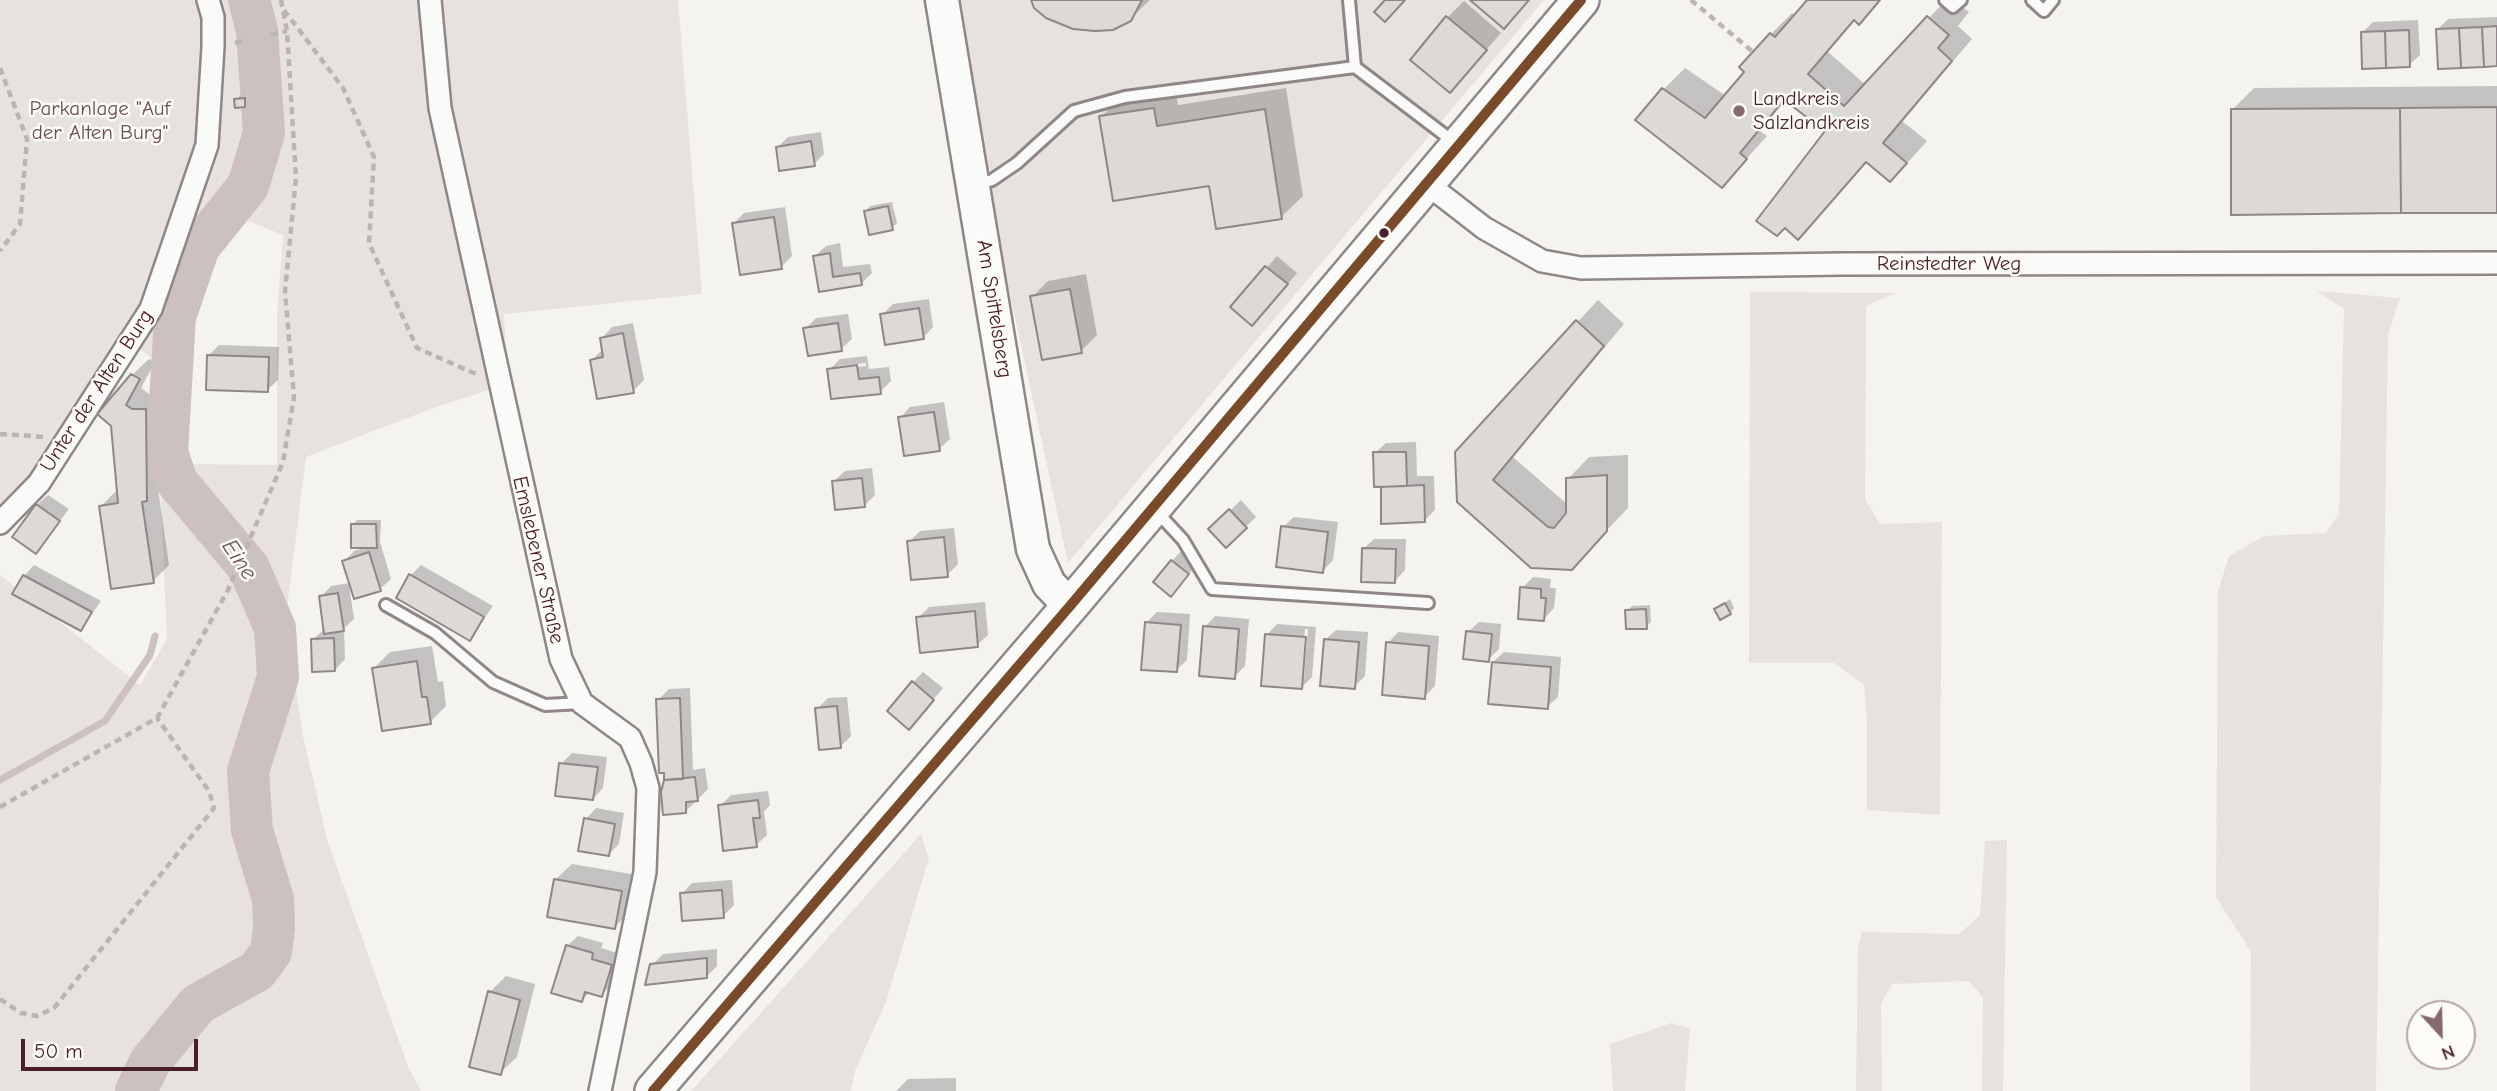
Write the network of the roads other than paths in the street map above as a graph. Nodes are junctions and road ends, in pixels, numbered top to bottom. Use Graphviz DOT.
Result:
graph roads {
  1 [pos="208,0"];
  2 [pos="430,0"];
  3 [pos="943,0"];
  4 [pos="1349,0"];
  5 [pos="1581,0"];
  6 [pos="1944,0"];
  7 [pos="1961,0"];
  8 [pos="2032,0"];
  9 [pos="2053,0"];
  10 [pos="1356,67"];
  11 [pos="1458,145"];
  12 [pos="1426,183"];
  13 [pos="973,185"];
  14 [pos="2497,263"];
  15 [pos="1153,508"];
  16 [pos="0,523"];
  17 [pos="1428,603"];
  18 [pos="386,605"];
  19 [pos="1070,606"];
  20 [pos="582,703"];
  21 [pos="600,1091"];
  22 [pos="653,1091"];
  1 -- 16 [label="street, Unter der Alten Burg"];
  2 -- 20 [label="street, Emslebener Straße"];
  3 -- 13 [label="main road, Am Spittelsberg"];
  4 -- 10 [label="lane"];
  5 -- 11 [label="main road"];
  6 -- 7 [label="lane"];
  8 -- 9 [label="lane"];
  10 -- 11 [label="lane"];
  10 -- 13 [label="lane"];
  11 -- 12 [label="main road"];
  12 -- 14 [label="street, Reinstedter Weg"];
  12 -- 15 [label="main road"];
  13 -- 19 [label="main road, Am Spittelsberg"];
  15 -- 17 [label="lane"];
  15 -- 19 [label="main road"];
  18 -- 20 [label="lane"];
  19 -- 22 [label="main road"];
  20 -- 21 [label="street, Emslebener Straße"];
}
